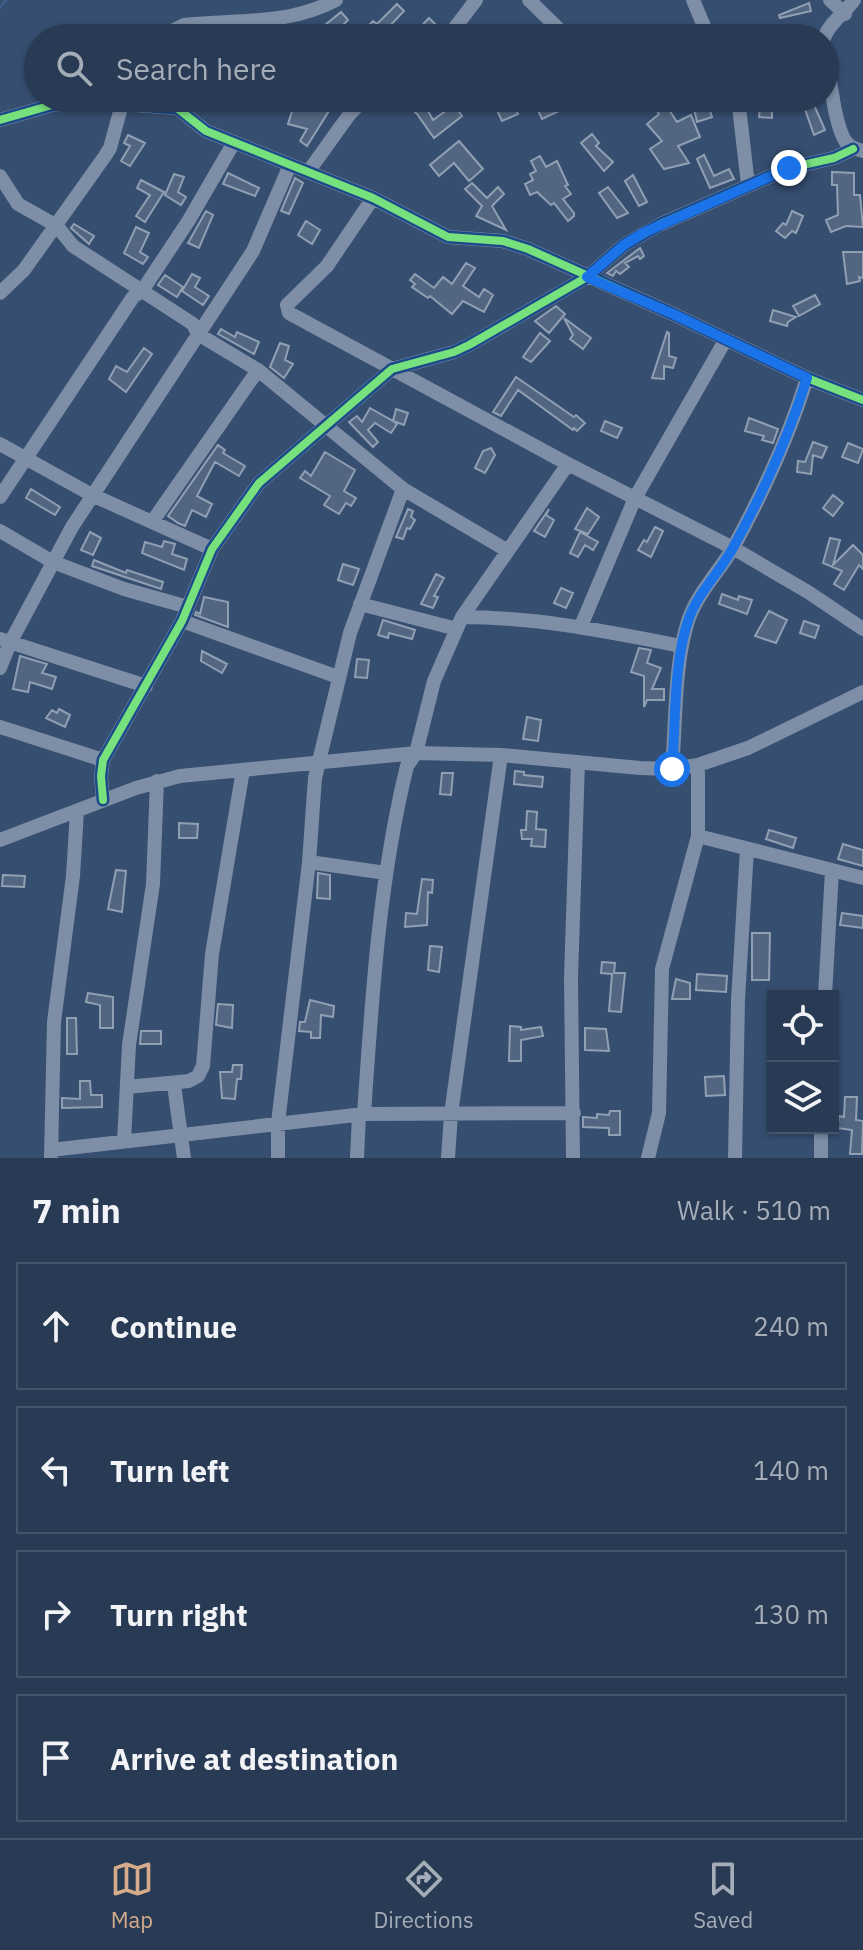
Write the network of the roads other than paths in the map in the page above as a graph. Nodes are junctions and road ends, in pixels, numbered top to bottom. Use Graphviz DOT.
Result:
graph roads {
  1 [pos="336,0"];
  2 [pos="476,0"];
  3 [pos="529,0"];
  4 [pos="693,0"];
  5 [pos="830,0"];
  6 [pos="854,0"];
  7 [pos="845,14"];
  8 [pos="198,24"];
  9 [pos="458,24"];
  10 [pos="554,24"];
  11 [pos="703,24"];
  12 [pos="833,24"];
  13 [pos="30,112"];
  14 [pos="120,112"];
  15 [pos="185,112"];
  16 [pos="352,112"];
  17 [pos="740,112"];
  18 [pos="836,112"];
  19 [pos="0,120"];
  20 [pos="233,144"];
  21 [pos="858,150"];
  22 [pos="290,165"];
  23 [pos="308,172"];
  24 [pos="0,176"];
  25 [pos="748,185"];
  26 [pos="373,198"];
  27 [pos="57,226"];
  28 [pos="587,277"];
  29 [pos="142,291"];
  30 [pos="0,293"];
  31 [pos="198,334"];
  32 [pos="726,339"];
  33 [pos="392,369"];
  34 [pos="258,370"];
  35 [pos="807,378"];
  36 [pos="863,400"];
  37 [pos="325,424"];
  38 [pos="0,444"];
  39 [pos="26,456"];
  40 [pos="568,464"];
  41 [pos="403,489"];
  42 [pos="92,495"];
  43 [pos="0,497"];
  44 [pos="635,498"];
  45 [pos="152,522"];
  46 [pos="0,531"];
  47 [pos="733,548"];
  48 [pos="212,549"];
  49 [pos="508,551"];
  50 [pos="53,562"];
  51 [pos="360,604"];
  52 [pos="185,614"];
  53 [pos="460,623"];
  54 [pos="581,626"];
  55 [pos="863,629"];
  56 [pos="5,641"];
  57 [pos="682,646"];
  58 [pos="0,668"];
  59 [pos="338,677"];
  60 [pos="146,686"];
  61 [pos="863,692"];
  62 [pos="0,727"];
  63 [pos="416,753"];
  64 [pos="501,755"];
  65 [pos="103,760"];
  66 [pos="320,762"];
  67 [pos="578,762"];
  68 [pos="698,765"];
  69 [pos="672,769"];
  70 [pos="243,770"];
  71 [pos="157,781"];
  72 [pos="103,800"];
  73 [pos="77,811"];
  74 [pos="698,836"];
  75 [pos="0,840"];
  76 [pos="747,849"];
  77 [pos="309,862"];
  78 [pos="832,870"];
  79 [pos="386,873"];
  80 [pos="863,878"];
  81 [pos="825,990"];
  82 [pos="174,1085"];
  83 [pos="127,1087"];
  84 [pos="574,1113"];
  85 [pos="361,1114"];
  86 [pos="451,1114"];
  87 [pos="278,1123"];
  88 [pos="821,1134"];
  89 [pos="180,1136"];
  90 [pos="124,1141"];
  91 [pos="91,1152"];
  92 [pos="51,1154"];
  93 [pos="184,1158"];
  94 [pos="278,1158"];
  95 [pos="357,1158"];
  96 [pos="448,1158"];
  97 [pos="573,1158"];
  98 [pos="648,1158"];
  99 [pos="735,1158"];
  100 [pos="821,1158"];
  1 -- 8 [label="street"];
  2 -- 9 [label="street"];
  3 -- 10 [label="street"];
  4 -- 11 [label="street"];
  5 -- 7 [label="street"];
  6 -- 7 [label="street"];
  7 -- 12 [label="street"];
  13 -- 19 [label="street"];
  14 -- 27 [label="street"];
  15 -- 20 [label="street"];
  16 -- 23 [label="street"];
  17 -- 25 [label="street"];
  18 -- 21 [label="street"];
  20 -- 22 [label="street"];
  20 -- 29 [label="street"];
  21 -- 25 [label="street"];
  22 -- 23 [label="street"];
  22 -- 31 [label="street"];
  23 -- 26 [label="street"];
  24 -- 27 [label="street"];
  25 -- 28 [label="street"];
  26 -- 28 [label="street"];
  26 -- 33 [label="street"];
  27 -- 29 [label="street"];
  27 -- 30 [label="street"];
  28 -- 32 [label="street"];
  28 -- 33 [label="street"];
  29 -- 31 [label="street"];
  29 -- 39 [label="street"];
  31 -- 34 [label="street"];
  31 -- 42 [label="street"];
  32 -- 35 [label="street"];
  32 -- 44 [label="street"];
  33 -- 37 [label="street"];
  33 -- 40 [label="street"];
  34 -- 37 [label="street"];
  34 -- 45 [label="street"];
  35 -- 36 [label="street"];
  35 -- 47 [label="street"];
  37 -- 41 [label="street"];
  37 -- 48 [label="street"];
  38 -- 39 [label="street"];
  39 -- 42 [label="street"];
  39 -- 43 [label="street"];
  40 -- 44 [label="street"];
  40 -- 49 [label="street"];
  41 -- 49 [label="street"];
  41 -- 51 [label="street"];
  42 -- 45 [label="street"];
  42 -- 50 [label="street"];
  44 -- 47 [label="street"];
  44 -- 54 [label="street"];
  45 -- 48 [label="street"];
  46 -- 50 [label="street"];
  47 -- 55 [label="street"];
  47 -- 57 [label="street"];
  48 -- 52 [label="street"];
  49 -- 53 [label="street"];
  50 -- 52 [label="street"];
  50 -- 56 [label="street"];
  51 -- 53 [label="street"];
  51 -- 59 [label="street"];
  52 -- 59 [label="street"];
  52 -- 60 [label="street"];
  53 -- 54 [label="street"];
  53 -- 63 [label="street"];
  54 -- 57 [label="street"];
  56 -- 58 [label="street"];
  56 -- 60 [label="street"];
  57 -- 69 [label="street"];
  59 -- 66 [label="street"];
  60 -- 65 [label="street"];
  61 -- 68 [label="street"];
  62 -- 65 [label="street"];
  63 -- 64 [label="street"];
  63 -- 66 [label="street"];
  63 -- 79 [label="street"];
  64 -- 67 [label="street"];
  64 -- 86 [label="street"];
  65 -- 72 [label="street"];
  66 -- 70 [label="street"];
  66 -- 77 [label="street"];
  67 -- 69 [label="street"];
  67 -- 84 [label="street"];
  68 -- 69 [label="street"];
  68 -- 74 [label="street"];
  70 -- 71 [label="street"];
  70 -- 82 [label="street"];
  71 -- 72 [label="street"];
  71 -- 83 [label="street"];
  72 -- 73 [label="street"];
  73 -- 75 [label="street"];
  73 -- 92 [label="street"];
  74 -- 76 [label="street"];
  74 -- 98 [label="street"];
  76 -- 78 [label="street"];
  76 -- 99 [label="street"];
  77 -- 79 [label="street"];
  77 -- 87 [label="street"];
  78 -- 80 [label="street"];
  78 -- 81 [label="street"];
  79 -- 85 [label="street"];
  82 -- 83 [label="street"];
  82 -- 89 [label="street"];
  83 -- 90 [label="street"];
  84 -- 86 [label="street"];
  84 -- 97 [label="street"];
  85 -- 86 [label="street"];
  85 -- 87 [label="street"];
  85 -- 95 [label="street"];
  86 -- 96 [label="street"];
  87 -- 89 [label="street"];
  87 -- 94 [label="street"];
  88 -- 100 [label="street"];
  89 -- 90 [label="street"];
  89 -- 93 [label="street"];
  90 -- 91 [label="street"];
  91 -- 92 [label="street"];
}
